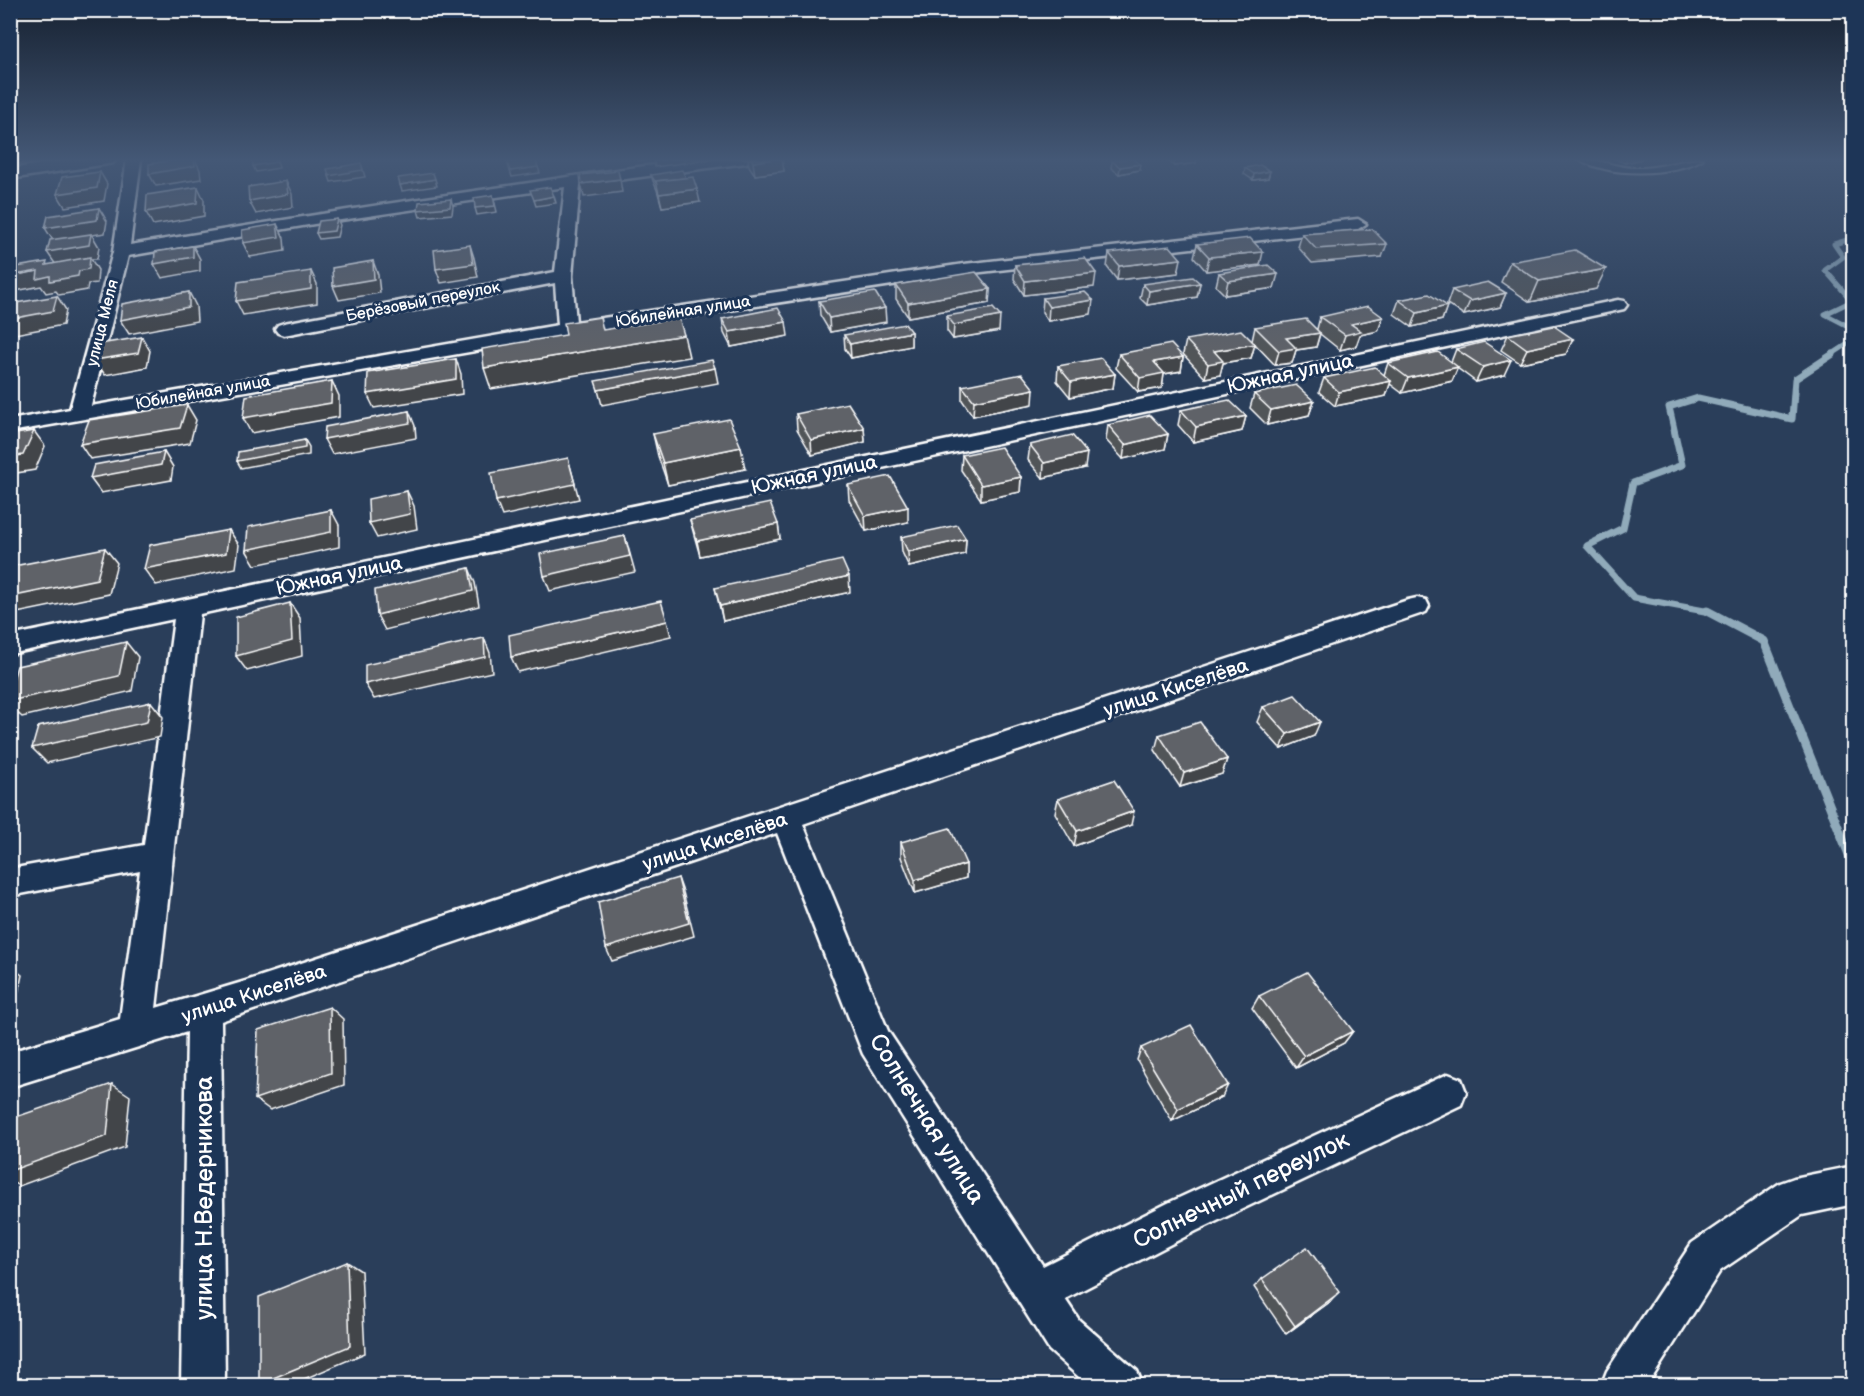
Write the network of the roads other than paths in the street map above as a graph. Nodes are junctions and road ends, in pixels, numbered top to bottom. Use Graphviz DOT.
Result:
graph roads {
  1 [pos="125,224"];
  2 [pos="284,224"];
  3 [pos="568,224"];
  4 [pos="1357,224"];
  5 [pos="121,252"];
  6 [pos="563,276"];
  7 [pos="1618,305"];
  8 [pos="284,328"];
  9 [pos="567,329"];
  10 [pos="79,414"];
  11 [pos="10,426"];
  12 [pos="1417,606"];
  13 [pos="188,608"];
  14 [pos="10,645"];
  15 [pos="786,818"];
  16 [pos="158,855"];
  17 [pos="10,883"];
  18 [pos="204,1010"];
  19 [pos="136,1031"];
  20 [pos="10,1070"];
  21 [pos="1448,1092"];
  22 [pos="1854,1185"];
  23 [pos="1036,1292"];
  24 [pos="203,1386"];
  25 [pos="1122,1386"];
  26 [pos="1622,1386"];
  1 -- 5 [label="street, улица Меля"];
  2 -- 5 [label="street"];
  3 -- 6 [label="street"];
  4 -- 9 [label="street, Юбилейная улица"];
  5 -- 10 [label="street, улица Меля"];
  6 -- 8 [label="street, Берёзовый переулок"];
  6 -- 9 [label="street"];
  7 -- 13 [label="street, Южная улица"];
  9 -- 10 [label="street, Юбилейная улица"];
  10 -- 11 [label="street, Юбилейная улица"];
  12 -- 15 [label="street, улица Киселёва"];
  13 -- 14 [label="street, Южная улица"];
  13 -- 16 [label="street"];
  15 -- 18 [label="street, улица Киселёва"];
  15 -- 23 [label="street, Солнечная улица"];
  16 -- 17 [label="street"];
  16 -- 19 [label="street"];
  18 -- 19 [label="street, улица Киселёва"];
  18 -- 24 [label="street, улица Н.Ведерникова"];
  19 -- 20 [label="street, улица Киселёва"];
  21 -- 23 [label="street, Солнечный переулок"];
  22 -- 26 [label="street"];
  23 -- 25 [label="street, Солнечная улица"];
}
